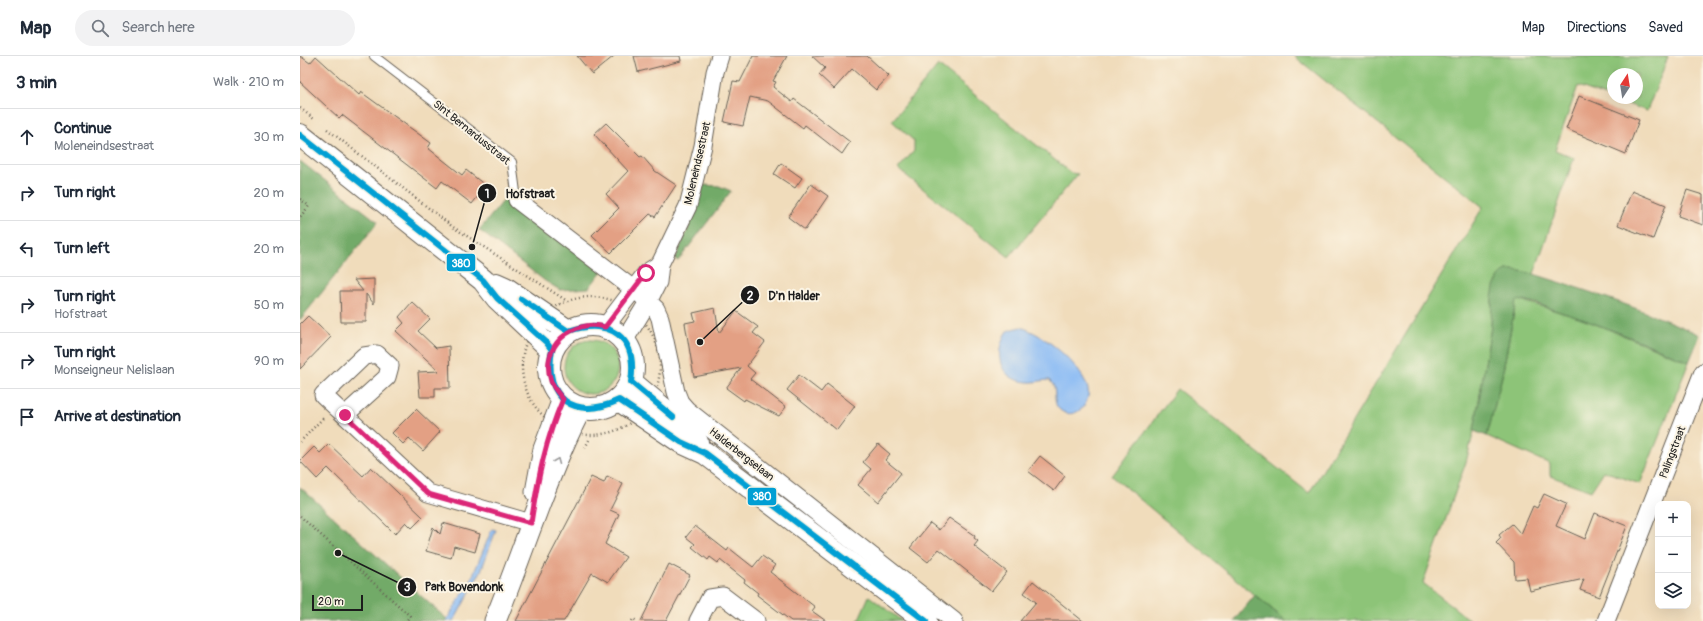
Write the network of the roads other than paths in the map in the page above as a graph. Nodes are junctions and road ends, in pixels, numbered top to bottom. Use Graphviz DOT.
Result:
graph roads {
  1 [pos="374,56"];
  2 [pos="720,56"];
  3 [pos="300,135"];
  4 [pos="517,200"];
  5 [pos="483,280"];
  6 [pos="641,295"];
  7 [pos="605,327"];
  8 [pos="568,331"];
  9 [pos="624,341"];
  10 [pos="552,350"];
  11 [pos="1703,372"];
  12 [pos="631,382"];
  13 [pos="619,400"];
  14 [pos="572,404"];
  15 [pos="340,410"];
  16 [pos="705,453"];
  17 [pos="531,523"];
  18 [pos="495,621"];
  19 [pos="698,621"];
  20 [pos="756,621"];
  21 [pos="926,621"];
  22 [pos="954,621"];
  23 [pos="1606,621"];
  1 -- 4 [label="lane, Sint Bernardusstraat"];
  2 -- 6 [label="street, Moleneindsestraat"];
  3 -- 5 [label="main road"];
  4 -- 6 [label="street, Sint Bernardusstraat"];
  5 -- 8 [label="main road"];
  5 -- 10 [label="main road"];
  6 -- 7 [label="street, Moleneindsestraat"];
  6 -- 9 [label="street, Moleneindsestraat"];
  6 -- 22 [label="street, Halderbergselaan"];
  7 -- 8 [label="main road"];
  7 -- 9 [label="main road"];
  8 -- 10 [label="main road"];
  9 -- 12 [label="main road"];
  10 -- 14 [label="main road"];
  11 -- 23 [label="street, Palingstraat"];
  12 -- 13 [label="main road"];
  12 -- 16 [label="main road, Halderbergselaan"];
  13 -- 14 [label="main road"];
  13 -- 16 [label="main road, Halderbergselaan"];
  14 -- 17 [label="street"];
  15 -- 17 [label="street"];
  16 -- 21 [label="main road, Halderbergselaan"];
  17 -- 18 [label="street"];
  19 -- 20 [label="street"];
}
